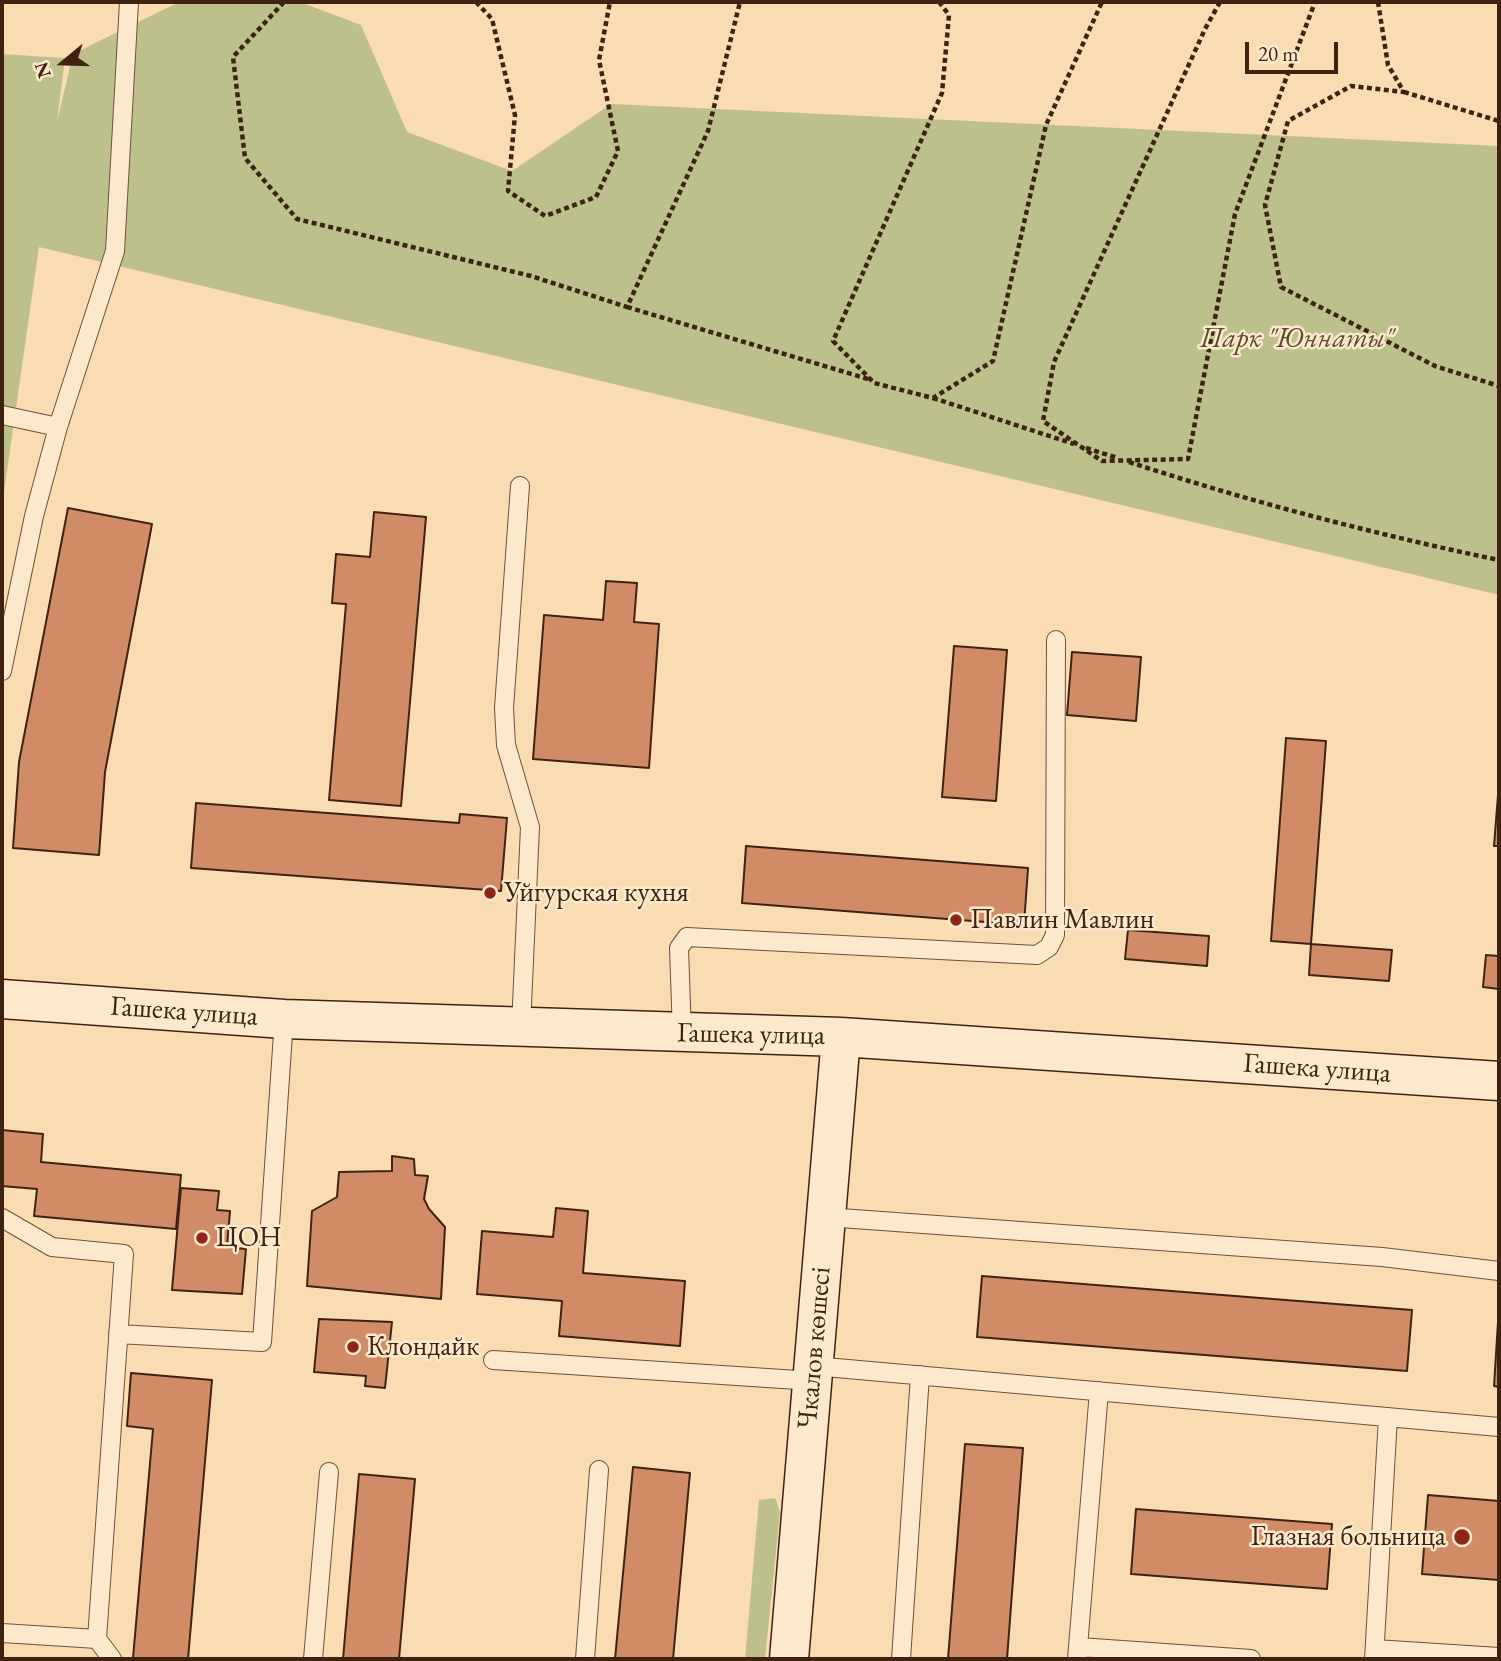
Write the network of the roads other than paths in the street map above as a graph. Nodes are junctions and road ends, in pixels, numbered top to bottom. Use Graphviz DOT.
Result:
graph roads {
  1 [pos="130,2"];
  2 [pos="2,415"];
  3 [pos="58,427"];
  4 [pos="520,486"];
  5 [pos="1056,640"];
  6 [pos="2,671"];
  7 [pos="2,999"];
  8 [pos="284,1019"];
  9 [pos="521,1027"];
  10 [pos="682,1034"];
  11 [pos="842,1037"];
  12 [pos="1499,1081"];
  13 [pos="2,1217"];
  14 [pos="826,1217"];
  15 [pos="1499,1271"];
  16 [pos="118,1334"];
  17 [pos="493,1360"];
  18 [pos="813,1373"];
  19 [pos="920,1375"];
  20 [pos="1099,1391"];
  21 [pos="1388,1417"];
  22 [pos="1499,1427"];
  23 [pos="599,1470"];
  24 [pos="329,1472"];
  25 [pos="2,1633"];
  26 [pos="97,1640"];
  27 [pos="1078,1653"];
  28 [pos="1375,1654"];
  29 [pos="1499,1657"];
  30 [pos="112,1659"];
  31 [pos="313,1659"];
  32 [pos="585,1659"];
  33 [pos="789,1659"];
  34 [pos="901,1659"];
  35 [pos="1251,1659"];
  1 -- 3 [label="lane"];
  2 -- 3 [label="lane"];
  3 -- 6 [label="lane"];
  4 -- 9 [label="lane"];
  5 -- 10 [label="lane"];
  7 -- 8 [label="main road, Гашека улица"];
  8 -- 9 [label="main road, Гашека улица"];
  8 -- 16 [label="lane"];
  9 -- 10 [label="main road, Гашека улица"];
  10 -- 11 [label="main road, Гашека улица"];
  11 -- 12 [label="main road, Гашека улица"];
  11 -- 14 [label="main road, Чкалов көшесі"];
  13 -- 16 [label="lane"];
  14 -- 15 [label="lane"];
  14 -- 18 [label="main road, Чкалов көшесі"];
  16 -- 26 [label="lane"];
  17 -- 18 [label="lane"];
  18 -- 19 [label="lane"];
  18 -- 33 [label="main road, Чкалов көшесі"];
  19 -- 20 [label="lane"];
  19 -- 34 [label="lane"];
  20 -- 21 [label="lane"];
  20 -- 27 [label="lane"];
  21 -- 22 [label="lane"];
  21 -- 28 [label="lane"];
  23 -- 32 [label="lane"];
  24 -- 31 [label="lane"];
  25 -- 26 [label="lane"];
  26 -- 30 [label="lane"];
  27 -- 35 [label="lane"];
  28 -- 29 [label="lane"];
}
